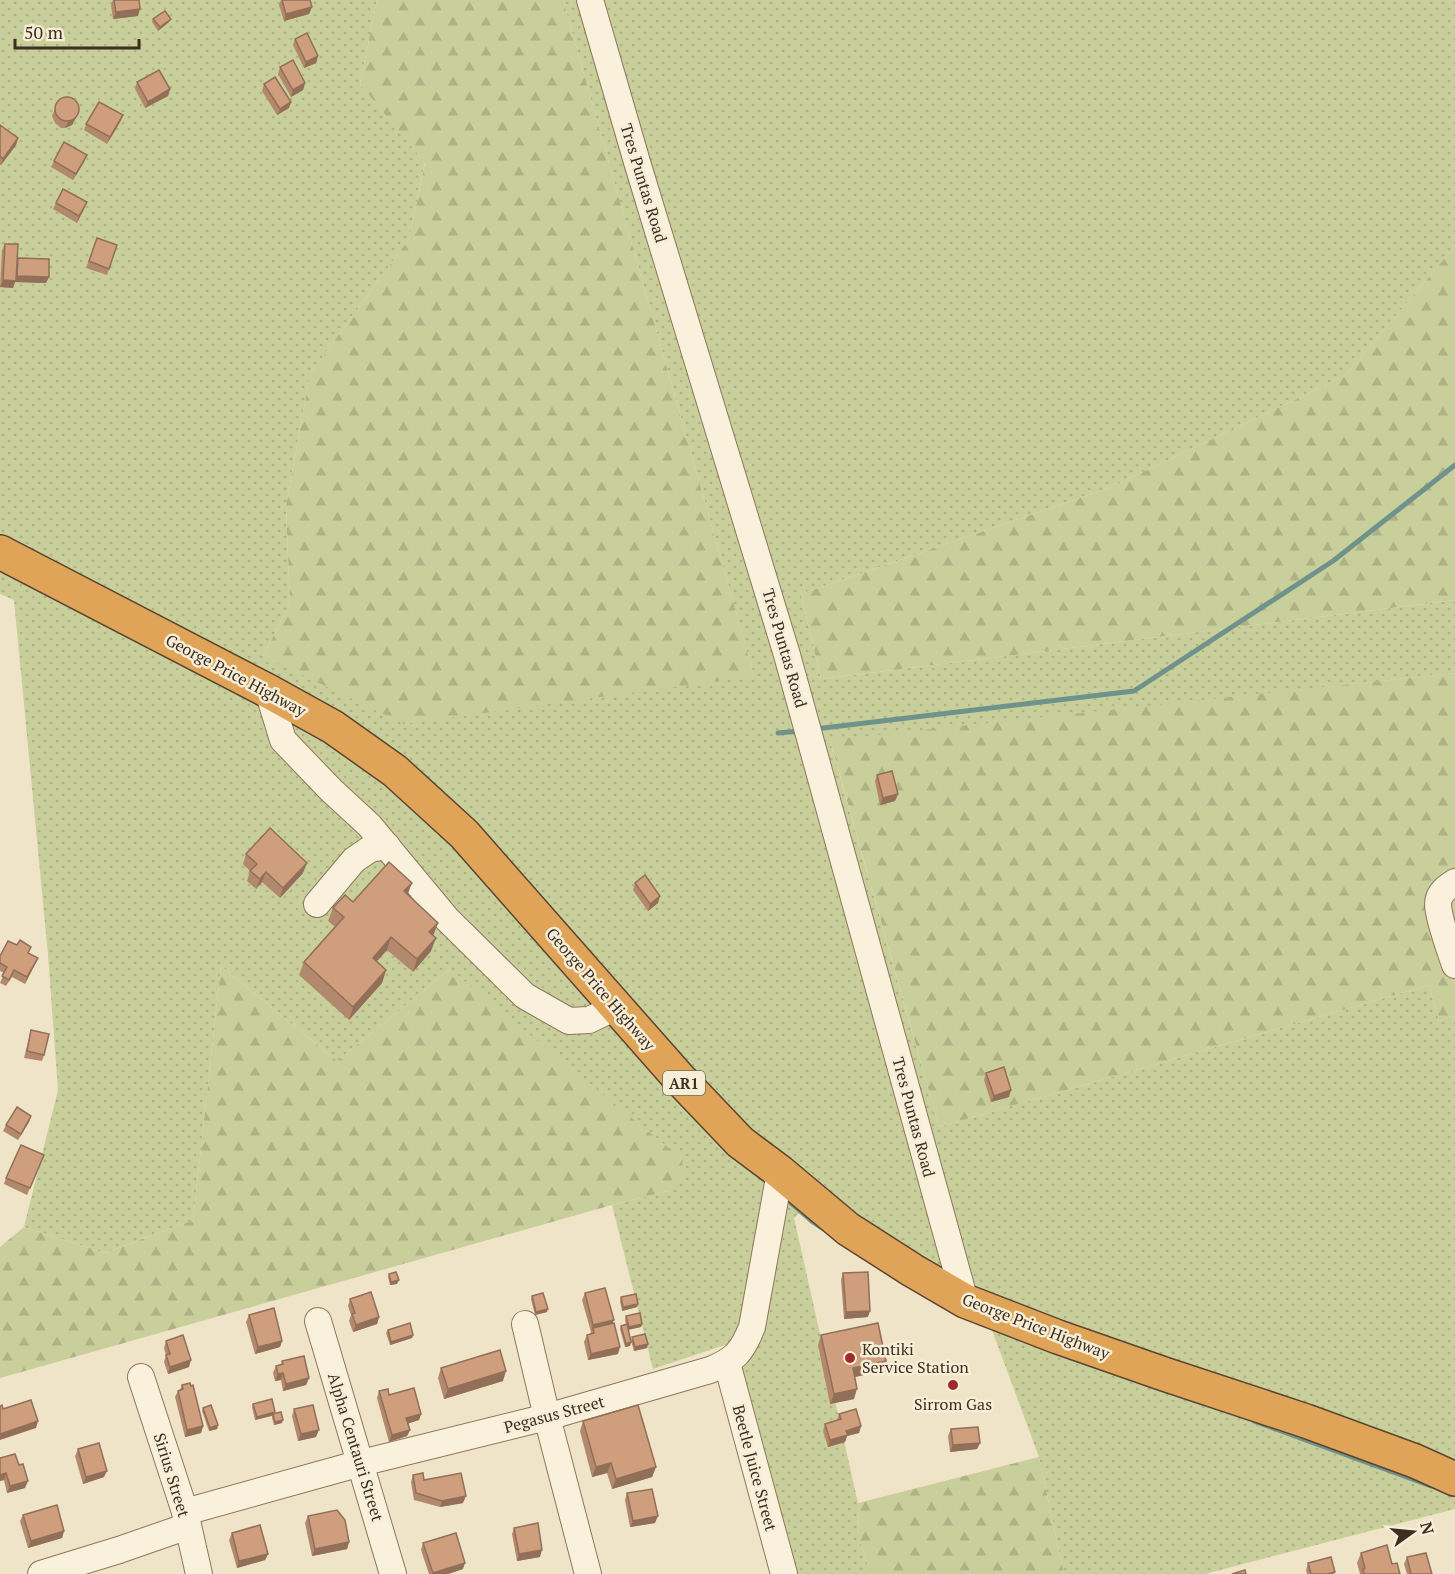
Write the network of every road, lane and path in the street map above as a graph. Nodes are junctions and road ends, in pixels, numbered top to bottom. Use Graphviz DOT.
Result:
graph roads {
  1 [pos="590,0"];
  2 [pos="0,552"];
  3 [pos="268,691"];
  4 [pos="387,846"];
  5 [pos="1455,882"];
  6 [pos="317,904"];
  7 [pos="1455,965"];
  8 [pos="616,1006"];
  9 [pos="780,1172"];
  10 [pos="965,1301"];
  11 [pos="318,1321"];
  12 [pos="525,1324"];
  13 [pos="727,1363"];
  14 [pos="141,1377"];
  15 [pos="547,1417"];
  16 [pos="361,1463"];
  17 [pos="1455,1479"];
  18 [pos="186,1519"];
  19 [pos="40,1574"];
  20 [pos="199,1574"];
  21 [pos="393,1574"];
  22 [pos="588,1574"];
  23 [pos="783,1574"];
  1 -- 10 [label="street, Tres Puntas Road"];
  2 -- 3 [label="highway, George Price Highway / AR1"];
  3 -- 4 [label="street"];
  3 -- 8 [label="highway, George Price Highway / AR1"];
  4 -- 6 [label="street"];
  4 -- 8 [label="street"];
  5 -- 7 [label="street"];
  8 -- 9 [label="highway, George Price Highway / AR1"];
  9 -- 10 [label="highway, George Price Highway / AR1"];
  9 -- 13 [label="street, Pegasus Street"];
  10 -- 17 [label="highway, George Price Highway / AR1"];
  11 -- 16 [label="street, Alpha Centauri Street"];
  12 -- 15 [label="street"];
  13 -- 15 [label="street, Pegasus Street"];
  13 -- 23 [label="street, Beetle Juice Street"];
  14 -- 18 [label="street, Sirius Street"];
  15 -- 16 [label="street, Pegasus Street"];
  15 -- 22 [label="street"];
  16 -- 18 [label="street, Pegasus Street"];
  16 -- 21 [label="street, Alpha Centauri Street"];
  18 -- 19 [label="street, Pegasus Street"];
  18 -- 20 [label="street, Sirius Street"];
}
